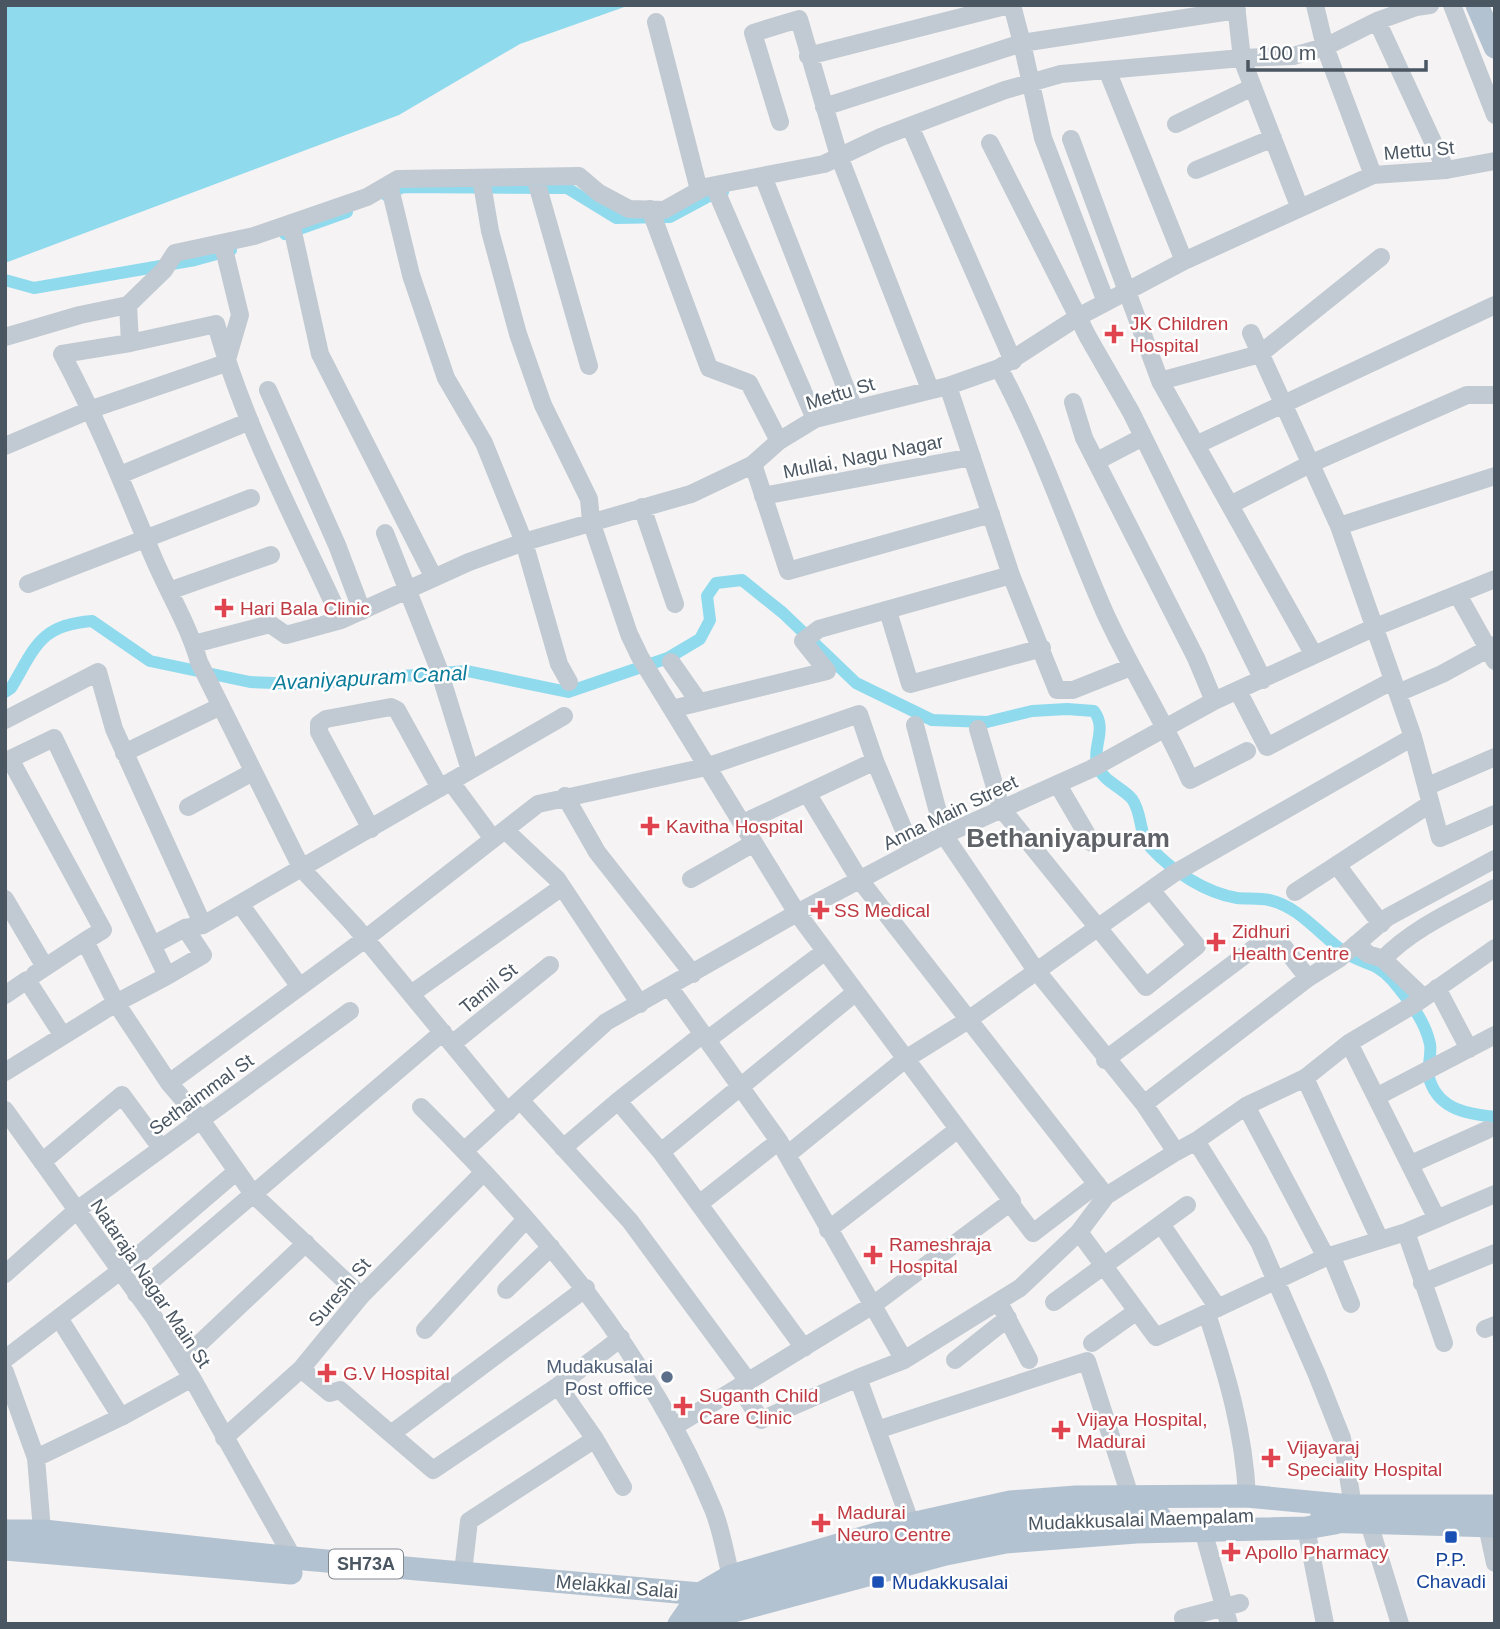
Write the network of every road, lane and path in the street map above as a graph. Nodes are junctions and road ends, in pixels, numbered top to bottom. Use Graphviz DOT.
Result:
graph roads {
  1 [pos="1010,5"];
  2 [pos="1315,5"];
  3 [pos="1430,5"];
  4 [pos="1236,7"];
  5 [pos="1478,7"];
  6 [pos="1453,9"];
  7 [pos="656,22"];
  8 [pos="1378,25"];
  9 [pos="1022,43"];
  10 [pos="1495,47"];
  11 [pos="1326,51"];
  12 [pos="808,56"];
  13 [pos="1243,61"];
  14 [pos="1109,73"];
  15 [pos="1030,87"];
  16 [pos="1253,87"];
  17 [pos="824,107"];
  18 [pos="1495,115"];
  19 [pos="780,122"];
  20 [pos="1176,124"];
  21 [pos="912,129"];
  22 [pos="1273,138"];
  23 [pos="1071,139"];
  24 [pos="990,143"];
  25 [pos="841,160"];
  26 [pos="1495,161"];
  27 [pos="1196,170"];
  28 [pos="1446,170"];
  29 [pos="1373,175"];
  30 [pos="765,180"];
  31 [pos="482,184"];
  32 [pos="537,184"];
  33 [pos="391,190"];
  34 [pos="712,191"];
  35 [pos="1299,206"];
  36 [pos="652,215"];
  37 [pos="292,229"];
  38 [pos="224,250"];
  39 [pos="1381,257"];
  40 [pos="1184,261"];
  41 [pos="1126,292"];
  42 [pos="1106,302"];
  43 [pos="128,305"];
  44 [pos="1495,305"];
  45 [pos="1078,317"];
  46 [pos="53,323"];
  47 [pos="1251,333"];
  48 [pos="5,337"];
  49 [pos="130,343"];
  50 [pos="61,354"];
  51 [pos="1260,354"];
  52 [pos="226,362"];
  53 [pos="1006,364"];
  54 [pos="589,366"];
  55 [pos="1160,381"];
  56 [pos="948,386"];
  57 [pos="268,390"];
  58 [pos="930,390"];
  59 [pos="1495,395"];
  60 [pos="1073,402"];
  61 [pos="1283,402"];
  62 [pos="92,409"];
  63 [pos="854,409"];
  64 [pos="815,419"];
  65 [pos="250,421"];
  66 [pos="1143,437"];
  67 [pos="779,441"];
  68 [pos="1196,445"];
  69 [pos="5,446"];
  70 [pos="972,457"];
  71 [pos="1097,461"];
  72 [pos="1312,463"];
  73 [pos="753,464"];
  74 [pos="120,475"];
  75 [pos="1495,476"];
  76 [pos="763,496"];
  77 [pos="251,498"];
  78 [pos="1230,505"];
  79 [pos="642,508"];
  80 [pos="991,514"];
  81 [pos="591,521"];
  82 [pos="1339,526"];
  83 [pos="385,533"];
  84 [pos="145,538"];
  85 [pos="524,542"];
  86 [pos="271,555"];
  87 [pos="1011,575"];
  88 [pos="434,578"];
  89 [pos="1495,579"];
  90 [pos="28,584"];
  91 [pos="169,591"];
  92 [pos="406,593"];
  93 [pos="1458,595"];
  94 [pos="675,604"];
  95 [pos="362,611"];
  96 [pos="888,611"];
  97 [pos="341,620"];
  98 [pos="1373,628"];
  99 [pos="194,644"];
  100 [pos="1042,648"];
  101 [pos="1493,652"];
  102 [pos="1314,654"];
  103 [pos="671,662"];
  104 [pos="1131,667"];
  105 [pos="1263,680"];
  106 [pos="569,682"];
  107 [pos="1395,687"];
  108 [pos="1238,691"];
  109 [pos="1214,701"];
  110 [pos="699,702"];
  111 [pos="220,706"];
  112 [pos="672,709"];
  113 [pos="564,716"];
  114 [pos="5,720"];
  115 [pos="915,725"];
  116 [pos="1167,727"];
  117 [pos="978,729"];
  118 [pos="1413,737"];
  119 [pos="1247,751"];
  120 [pos="124,753"];
  121 [pos="1495,758"];
  122 [pos="8,760"];
  123 [pos="874,761"];
  124 [pos="706,767"];
  125 [pos="470,770"];
  126 [pos="253,772"];
  127 [pos="445,785"];
  128 [pos="1058,785"];
  129 [pos="807,793"];
  130 [pos="1429,795"];
  131 [pos="565,796"];
  132 [pos="188,807"];
  133 [pos="1001,808"];
  134 [pos="1495,814"];
  135 [pos="743,823"];
  136 [pos="371,829"];
  137 [pos="499,834"];
  138 [pos="944,835"];
  139 [pos="754,843"];
  140 [pos="1092,843"];
  141 [pos="913,852"];
  142 [pos="1495,859"];
  143 [pos="1337,865"];
  144 [pos="302,869"];
  145 [pos="691,878"];
  146 [pos="859,879"];
  147 [pos="562,887"];
  148 [pos="1495,888"];
  149 [pos="1151,890"];
  150 [pos="1295,892"];
  151 [pos="5,899"];
  152 [pos="240,904"];
  153 [pos="797,913"];
  154 [pos="1381,924"];
  155 [pos="203,925"];
  156 [pos="185,928"];
  157 [pos="1097,928"];
  158 [pos="365,939"];
  159 [pos="85,941"];
  160 [pos="153,945"];
  161 [pos="1495,948"];
  162 [pos="1350,950"];
  163 [pos="824,952"];
  164 [pos="1383,959"];
  165 [pos="550,965"];
  166 [pos="45,967"];
  167 [pos="1035,969"];
  168 [pos="693,974"];
  169 [pos="167,976"];
  170 [pos="1308,978"];
  171 [pos="27,981"];
  172 [pos="300,987"];
  173 [pos="670,988"];
  174 [pos="856,992"];
  175 [pos="411,994"];
  176 [pos="5,995"];
  177 [pos="1421,999"];
  178 [pos="116,1003"];
  179 [pos="640,1004"];
  180 [pos="350,1011"];
  181 [pos="968,1020"];
  182 [pos="1495,1035"];
  183 [pos="63,1036"];
  184 [pos="705,1037"];
  185 [pos="448,1038"];
  186 [pos="1349,1043"];
  187 [pos="1469,1049"];
  188 [pos="904,1060"];
  189 [pos="1105,1060"];
  190 [pos="5,1072"];
  191 [pos="1305,1078"];
  192 [pos="169,1083"];
  193 [pos="740,1085"];
  194 [pos="1378,1096"];
  195 [pos="618,1101"];
  196 [pos="1144,1104"];
  197 [pos="1246,1106"];
  198 [pos="421,1107"];
  199 [pos="515,1107"];
  200 [pos="5,1110"];
  201 [pos="201,1119"];
  202 [pos="957,1130"];
  203 [pos="1487,1130"];
  204 [pos="1196,1141"];
  205 [pos="161,1148"];
  206 [pos="783,1148"];
  207 [pos="563,1149"];
  208 [pos="464,1151"];
  209 [pos="661,1152"];
  210 [pos="1176,1152"];
  211 [pos="42,1162"];
  212 [pos="1411,1164"];
  213 [pos="237,1171"];
  214 [pos="484,1172"];
  215 [pos="1102,1190"];
  216 [pos="253,1194"];
  217 [pos="1495,1194"];
  218 [pos="1010,1203"];
  219 [pos="699,1204"];
  220 [pos="1187,1205"];
  221 [pos="77,1210"];
  222 [pos="526,1219"];
  223 [pos="1437,1219"];
  224 [pos="1161,1224"];
  225 [pos="828,1230"];
  226 [pos="1079,1232"];
  227 [pos="1406,1232"];
  228 [pos="1380,1240"];
  229 [pos="306,1243"];
  230 [pos="551,1247"];
  231 [pos="1495,1253"];
  232 [pos="1328,1256"];
  233 [pos="1103,1265"];
  234 [pos="120,1271"];
  235 [pos="5,1274"];
  236 [pos="1275,1280"];
  237 [pos="1422,1283"];
  238 [pos="586,1288"];
  239 [pos="506,1290"];
  240 [pos="136,1294"];
  241 [pos="361,1296"];
  242 [pos="999,1301"];
  243 [pos="1054,1302"];
  244 [pos="1351,1304"];
  245 [pos="873,1305"];
  246 [pos="1137,1311"];
  247 [pos="1212,1311"];
  248 [pos="58,1318"];
  249 [pos="1008,1318"];
  250 [pos="425,1330"];
  251 [pos="621,1338"];
  252 [pos="1092,1343"];
  253 [pos="1444,1343"];
  254 [pos="804,1348"];
  255 [pos="5,1359"];
  256 [pos="905,1360"];
  257 [pos="956,1360"];
  258 [pos="1029,1360"];
  259 [pos="181,1361"];
  260 [pos="301,1369"];
  261 [pos="5,1372"];
  262 [pos="192,1378"];
  263 [pos="858,1378"];
  264 [pos="744,1384"];
  265 [pos="558,1386"];
  266 [pos="121,1416"];
  267 [pos="675,1426"];
  268 [pos="877,1430"];
  269 [pos="391,1434"];
  270 [pos="224,1438"];
  271 [pos="595,1439"];
  272 [pos="36,1458"];
  273 [pos="623,1487"];
  274 [pos="1130,1496"];
  275 [pos="1247,1496"];
  276 [pos="1349,1516"];
  277 [pos="1492,1519"];
  278 [pos="911,1524"];
  279 [pos="1306,1528"];
  280 [pos="1203,1530"];
  281 [pos="5,1531"];
  282 [pos="43,1542"];
  283 [pos="5,1549"];
  284 [pos="293,1559"];
  285 [pos="1495,1563"];
  286 [pos="463,1572"];
  287 [pos="731,1576"];
  288 [pos="1231,1611"];
  289 [pos="698,1615"];
  290 [pos="1183,1619"];
  291 [pos="1325,1624"];
  292 [pos="1400,1624"];
  1 -- 9 [label="street"];
  1 -- 12 [label="street"];
  2 -- 11 [label="street"];
  3 -- 8 [label="street"];
  4 -- 9 [label="street"];
  4 -- 13 [label="street"];
  5 -- 10 [label="main road"];
  6 -- 18 [label="street"];
  7 -- 34 [label="street"];
  8 -- 11 [label="street"];
  8 -- 28 [label="street"];
  9 -- 15 [label="street"];
  9 -- 17 [label="street"];
  11 -- 13 [label="street"];
  11 -- 29 [label="street"];
  12 -- 17 [label="street"];
  12 -- 19 [label="street"];
  13 -- 14 [label="street"];
  13 -- 16 [label="street"];
  14 -- 15 [label="street"];
  14 -- 40 [label="street"];
  15 -- 21 [label="street"];
  15 -- 42 [label="street"];
  16 -- 20 [label="street"];
  16 -- 22 [label="street"];
  17 -- 25 [label="street"];
  21 -- 25 [label="street"];
  21 -- 53 [label="street"];
  22 -- 27 [label="street"];
  22 -- 35 [label="street"];
  23 -- 41 [label="street"];
  24 -- 45 [label="street"];
  25 -- 30 [label="street"];
  25 -- 58 [label="street"];
  26 -- 28 [label="street, Mettu St"];
  28 -- 29 [label="street, Mettu St"];
  29 -- 35 [label="street, Mettu St"];
  30 -- 34 [label="street"];
  30 -- 63 [label="street"];
  31 -- 32 [label="street"];
  31 -- 33 [label="street"];
  31 -- 81 [label="street"];
  32 -- 36 [label="street"];
  32 -- 54 [label="street"];
  33 -- 37 [label="street"];
  33 -- 85 [label="street"];
  34 -- 36 [label="street"];
  34 -- 64 [label="street"];
  35 -- 40 [label="street, Mettu St"];
  36 -- 67 [label="street"];
  37 -- 38 [label="street"];
  37 -- 88 [label="street"];
  38 -- 43 [label="street"];
  38 -- 52 [label="street"];
  39 -- 51 [label="street"];
  40 -- 41 [label="street, Mettu St"];
  41 -- 42 [label="street, Mettu St"];
  41 -- 55 [label="street"];
  42 -- 45 [label="street, Mettu St"];
  43 -- 46 [label="street"];
  43 -- 49 [label="street"];
  44 -- 61 [label="street"];
  45 -- 53 [label="street, Mettu St"];
  45 -- 66 [label="street"];
  46 -- 48 [label="street"];
  46 -- 50 [label="street"];
  47 -- 51 [label="street"];
  49 -- 50 [label="street"];
  49 -- 52 [label="street"];
  50 -- 62 [label="street"];
  51 -- 55 [label="street"];
  51 -- 61 [label="street"];
  52 -- 62 [label="street"];
  52 -- 65 [label="street"];
  53 -- 56 [label="street, Mettu St"];
  53 -- 104 [label="street"];
  55 -- 68 [label="street"];
  56 -- 58 [label="street, Mettu St"];
  56 -- 70 [label="street"];
  57 -- 95 [label="street"];
  58 -- 63 [label="street, Mettu St"];
  59 -- 72 [label="street"];
  60 -- 71 [label="street"];
  61 -- 68 [label="street"];
  61 -- 72 [label="street"];
  62 -- 69 [label="street"];
  62 -- 74 [label="street"];
  63 -- 64 [label="street, Mettu St"];
  64 -- 67 [label="street, Mettu St"];
  65 -- 74 [label="street"];
  65 -- 97 [label="street"];
  66 -- 71 [label="street"];
  66 -- 105 [label="street"];
  67 -- 73 [label="street, Mettu St"];
  68 -- 78 [label="street"];
  70 -- 76 [label="street, Mullai, Nagu Nagar"];
  70 -- 80 [label="street"];
  71 -- 109 [label="street"];
  72 -- 78 [label="street"];
  72 -- 82 [label="street"];
  73 -- 76 [label="street"];
  73 -- 79 [label="street, Mettu St"];
  74 -- 84 [label="street"];
  75 -- 82 [label="street"];
  76 -- 80 [label="street"];
  77 -- 84 [label="street"];
  78 -- 102 [label="street"];
  79 -- 81 [label="street, Mettu St"];
  79 -- 94 [label="street"];
  80 -- 87 [label="street"];
  81 -- 85 [label="street, Mettu St"];
  81 -- 112 [label="street"];
  82 -- 98 [label="street"];
  83 -- 92 [label="street"];
  84 -- 90 [label="street"];
  84 -- 91 [label="street"];
  85 -- 88 [label="street, Mettu St"];
  85 -- 106 [label="street"];
  86 -- 91 [label="street"];
  87 -- 96 [label="street"];
  87 -- 100 [label="street"];
  88 -- 92 [label="street, Mettu St"];
  89 -- 93 [label="street, Anna Main Street"];
  91 -- 99 [label="street"];
  92 -- 95 [label="street, Mettu St"];
  92 -- 125 [label="street"];
  93 -- 98 [label="street, Anna Main Street"];
  93 -- 101 [label="street"];
  95 -- 97 [label="street, Mettu St"];
  96 -- 100 [label="street"];
  96 -- 110 [label="street"];
  97 -- 99 [label="street, Mettu St"];
  98 -- 102 [label="street, Anna Main Street"];
  98 -- 107 [label="street"];
  99 -- 111 [label="street"];
  100 -- 104 [label="street"];
  101 -- 107 [label="street"];
  102 -- 105 [label="street, Anna Main Street"];
  103 -- 110 [label="street"];
  104 -- 116 [label="street"];
  105 -- 108 [label="street, Anna Main Street"];
  107 -- 108 [label="street"];
  107 -- 118 [label="street"];
  108 -- 109 [label="street, Anna Main Street"];
  109 -- 116 [label="street, Anna Main Street"];
  110 -- 112 [label="street"];
  111 -- 120 [label="street"];
  111 -- 126 [label="street"];
  112 -- 124 [label="street"];
  113 -- 125 [label="street"];
  114 -- 120 [label="street"];
  115 -- 138 [label="street"];
  116 -- 119 [label="street"];
  116 -- 128 [label="street, Anna Main Street"];
  117 -- 133 [label="street"];
  118 -- 130 [label="street"];
  118 -- 149 [label="street"];
  120 -- 155 [label="street"];
  121 -- 130 [label="street"];
  122 -- 159 [label="street"];
  122 -- 160 [label="street"];
  123 -- 124 [label="street"];
  123 -- 129 [label="street"];
  123 -- 141 [label="street"];
  124 -- 131 [label="street"];
  124 -- 135 [label="street"];
  125 -- 127 [label="street"];
  126 -- 132 [label="street"];
  126 -- 144 [label="street"];
  127 -- 136 [label="street"];
  127 -- 136 [label="street"];
  127 -- 137 [label="street"];
  128 -- 133 [label="street, Anna Main Street"];
  128 -- 140 [label="street"];
  129 -- 135 [label="street"];
  129 -- 146 [label="street"];
  130 -- 134 [label="street"];
  130 -- 143 [label="street"];
  131 -- 137 [label="street"];
  131 -- 168 [label="street"];
  133 -- 138 [label="street, Anna Main Street"];
  133 -- 157 [label="street"];
  135 -- 139 [label="street"];
  136 -- 144 [label="street"];
  137 -- 147 [label="street"];
  137 -- 158 [label="street"];
  138 -- 141 [label="street, Anna Main Street"];
  138 -- 167 [label="street"];
  139 -- 145 [label="street"];
  139 -- 153 [label="street"];
  141 -- 146 [label="street, Anna Main Street"];
  142 -- 154 [label="street"];
  143 -- 150 [label="street"];
  143 -- 154 [label="street"];
  144 -- 152 [label="street"];
  144 -- 158 [label="street"];
  146 -- 153 [label="street, Anna Main Street"];
  146 -- 181 [label="street"];
  147 -- 175 [label="street"];
  147 -- 179 [label="street"];
  148 -- 164 [label="street"];
  149 -- 157 [label="street"];
  149 -- 157 [label="street"];
  151 -- 166 [label="street"];
  152 -- 155 [label="street"];
  152 -- 172 [label="street"];
  153 -- 163 [label="street"];
  153 -- 168 [label="street, Anna Main Street"];
  154 -- 162 [label="street"];
  155 -- 156 [label="street"];
  156 -- 160 [label="street"];
  156 -- 169 [label="street"];
  157 -- 167 [label="street"];
  158 -- 172 [label="street"];
  158 -- 175 [label="street"];
  159 -- 166 [label="street"];
  159 -- 178 [label="street"];
  160 -- 169 [label="street"];
  161 -- 177 [label="street"];
  162 -- 164 [label="street"];
  162 -- 170 [label="street"];
  163 -- 174 [label="street"];
  163 -- 184 [label="street"];
  164 -- 177 [label="street"];
  165 -- 185 [label="street, Tamil St"];
  166 -- 171 [label="street"];
  167 -- 181 [label="street"];
  167 -- 189 [label="street"];
  168 -- 173 [label="street, Anna Main Street"];
  169 -- 178 [label="street"];
  170 -- 189 [label="street"];
  170 -- 196 [label="street"];
  171 -- 176 [label="street"];
  171 -- 183 [label="street"];
  172 -- 192 [label="street"];
  173 -- 179 [label="street, Anna Main Street"];
  173 -- 184 [label="street"];
  174 -- 188 [label="street"];
  174 -- 193 [label="street"];
  175 -- 185 [label="street"];
  177 -- 186 [label="street"];
  177 -- 187 [label="street"];
  178 -- 183 [label="street"];
  178 -- 192 [label="street"];
  179 -- 199 [label="street, Anna Main Street"];
  180 -- 201 [label="street, Sethaimmal St"];
  181 -- 188 [label="street"];
  181 -- 215 [label="street"];
  182 -- 187 [label="street"];
  183 -- 190 [label="street"];
  184 -- 193 [label="street"];
  184 -- 195 [label="street"];
  185 -- 199 [label="street"];
  185 -- 216 [label="street, Tamil St"];
  186 -- 191 [label="street"];
  186 -- 194 [label="street"];
  187 -- 194 [label="street"];
  188 -- 202 [label="street"];
  188 -- 206 [label="street"];
  189 -- 196 [label="street"];
  191 -- 197 [label="street"];
  191 -- 228 [label="street"];
  192 -- 201 [label="street"];
  193 -- 206 [label="street"];
  193 -- 209 [label="street"];
  194 -- 212 [label="street"];
  195 -- 207 [label="street"];
  195 -- 209 [label="street"];
  196 -- 210 [label="street"];
  197 -- 204 [label="street"];
  197 -- 232 [label="street"];
  198 -- 208 [label="street"];
  199 -- 207 [label="street"];
  199 -- 208 [label="street, Anna Main Street"];
  200 -- 211 [label="street, Nataraja Nagar Main St"];
  201 -- 205 [label="street, Sethaimmal St"];
  201 -- 213 [label="street"];
  202 -- 218 [label="street"];
  202 -- 225 [label="street"];
  203 -- 212 [label="street"];
  204 -- 210 [label="street"];
  204 -- 236 [label="street"];
  205 -- 211 [label="street"];
  205 -- 221 [label="street, Sethaimmal St"];
  206 -- 219 [label="street"];
  206 -- 225 [label="street"];
  207 -- 264 [label="street"];
  208 -- 214 [label="street"];
  209 -- 219 [label="street"];
  210 -- 215 [label="street"];
  211 -- 221 [label="street, Nataraja Nagar Main St"];
  212 -- 223 [label="street"];
  213 -- 216 [label="street"];
  213 -- 234 [label="street"];
  214 -- 222 [label="street"];
  214 -- 241 [label="street, Suresh St"];
  215 -- 218 [label="street"];
  215 -- 226 [label="street"];
  216 -- 229 [label="street"];
  216 -- 240 [label="street, Tamil St"];
  217 -- 223 [label="street"];
  218 -- 245 [label="street"];
  219 -- 254 [label="street"];
  220 -- 224 [label="street"];
  221 -- 234 [label="street, Nataraja Nagar Main St"];
  221 -- 235 [label="street, Sethaimmal St"];
  222 -- 230 [label="street"];
  222 -- 250 [label="street"];
  223 -- 227 [label="street"];
  224 -- 233 [label="street"];
  224 -- 247 [label="street"];
  225 -- 245 [label="street"];
  226 -- 233 [label="street"];
  226 -- 242 [label="street"];
  227 -- 228 [label="street"];
  227 -- 237 [label="street"];
  228 -- 232 [label="street"];
  229 -- 241 [label="street"];
  229 -- 259 [label="street"];
  230 -- 238 [label="street"];
  230 -- 239 [label="street"];
  231 -- 237 [label="street"];
  232 -- 236 [label="street"];
  232 -- 244 [label="street"];
  233 -- 243 [label="street"];
  233 -- 246 [label="street"];
  234 -- 240 [label="street, Nataraja Nagar Main St"];
  234 -- 248 [label="street"];
  236 -- 247 [label="street"];
  236 -- 276 [label="street"];
  237 -- 253 [label="street"];
  238 -- 251 [label="street"];
  238 -- 269 [label="street"];
  240 -- 259 [label="street, Nataraja Nagar Main St"];
  241 -- 260 [label="street, Suresh St"];
  242 -- 249 [label="street"];
  242 -- 256 [label="street"];
  245 -- 254 [label="street"];
  245 -- 256 [label="street"];
  246 -- 247 [label="street"];
  246 -- 252 [label="street"];
  247 -- 275 [label="street"];
  248 -- 255 [label="street"];
  248 -- 266 [label="street"];
  249 -- 257 [label="street"];
  249 -- 258 [label="street"];
  251 -- 265 [label="street"];
  251 -- 267 [label="street"];
  254 -- 264 [label="street"];
  256 -- 263 [label="street"];
  259 -- 262 [label="street, Nataraja Nagar Main St"];
  260 -- 269 [label="street"];
  260 -- 270 [label="street, Suresh St"];
  261 -- 272 [label="street"];
  262 -- 266 [label="street"];
  262 -- 270 [label="street, Nataraja Nagar Main St"];
  263 -- 264 [label="street"];
  263 -- 268 [label="street"];
  264 -- 267 [label="street"];
  265 -- 269 [label="street"];
  265 -- 271 [label="street"];
  266 -- 272 [label="street"];
  267 -- 287 [label="street"];
  268 -- 274 [label="street"];
  268 -- 278 [label="street"];
  270 -- 284 [label="street, Nataraja Nagar Main St"];
  271 -- 273 [label="street"];
  271 -- 286 [label="street"];
  272 -- 282 [label="street"];
  274 -- 275 [label="main road"];
  274 -- 278 [label="main road"];
  275 -- 276 [label="main road"];
  276 -- 277 [label="main road"];
  276 -- 279 [label="main road"];
  276 -- 289 [label="main road, Mudakkusalai Maempalam, bridge"];
  276 -- 292 [label="street"];
  277 -- 285 [label="street"];
  278 -- 287 [label="main road"];
  279 -- 280 [label="main road"];
  279 -- 291 [label="street"];
  280 -- 288 [label="street"];
  280 -- 289 [label="main road"];
  281 -- 282 [label="main road, Melakkal Salai / SH73A"];
  282 -- 283 [label="main road, Melakkal Salai / SH73A"];
  282 -- 284 [label="main road, Melakkal Salai / SH73A"];
  282 -- 289 [label="main road, Melakkal Salai / SH73A"];
  284 -- 286 [label="main road, Melakkal Salai / SH73A"];
  286 -- 289 [label="main road, Melakkal Salai / SH73A"];
  287 -- 289 [label="main road"];
  288 -- 290 [label="street"];
}
